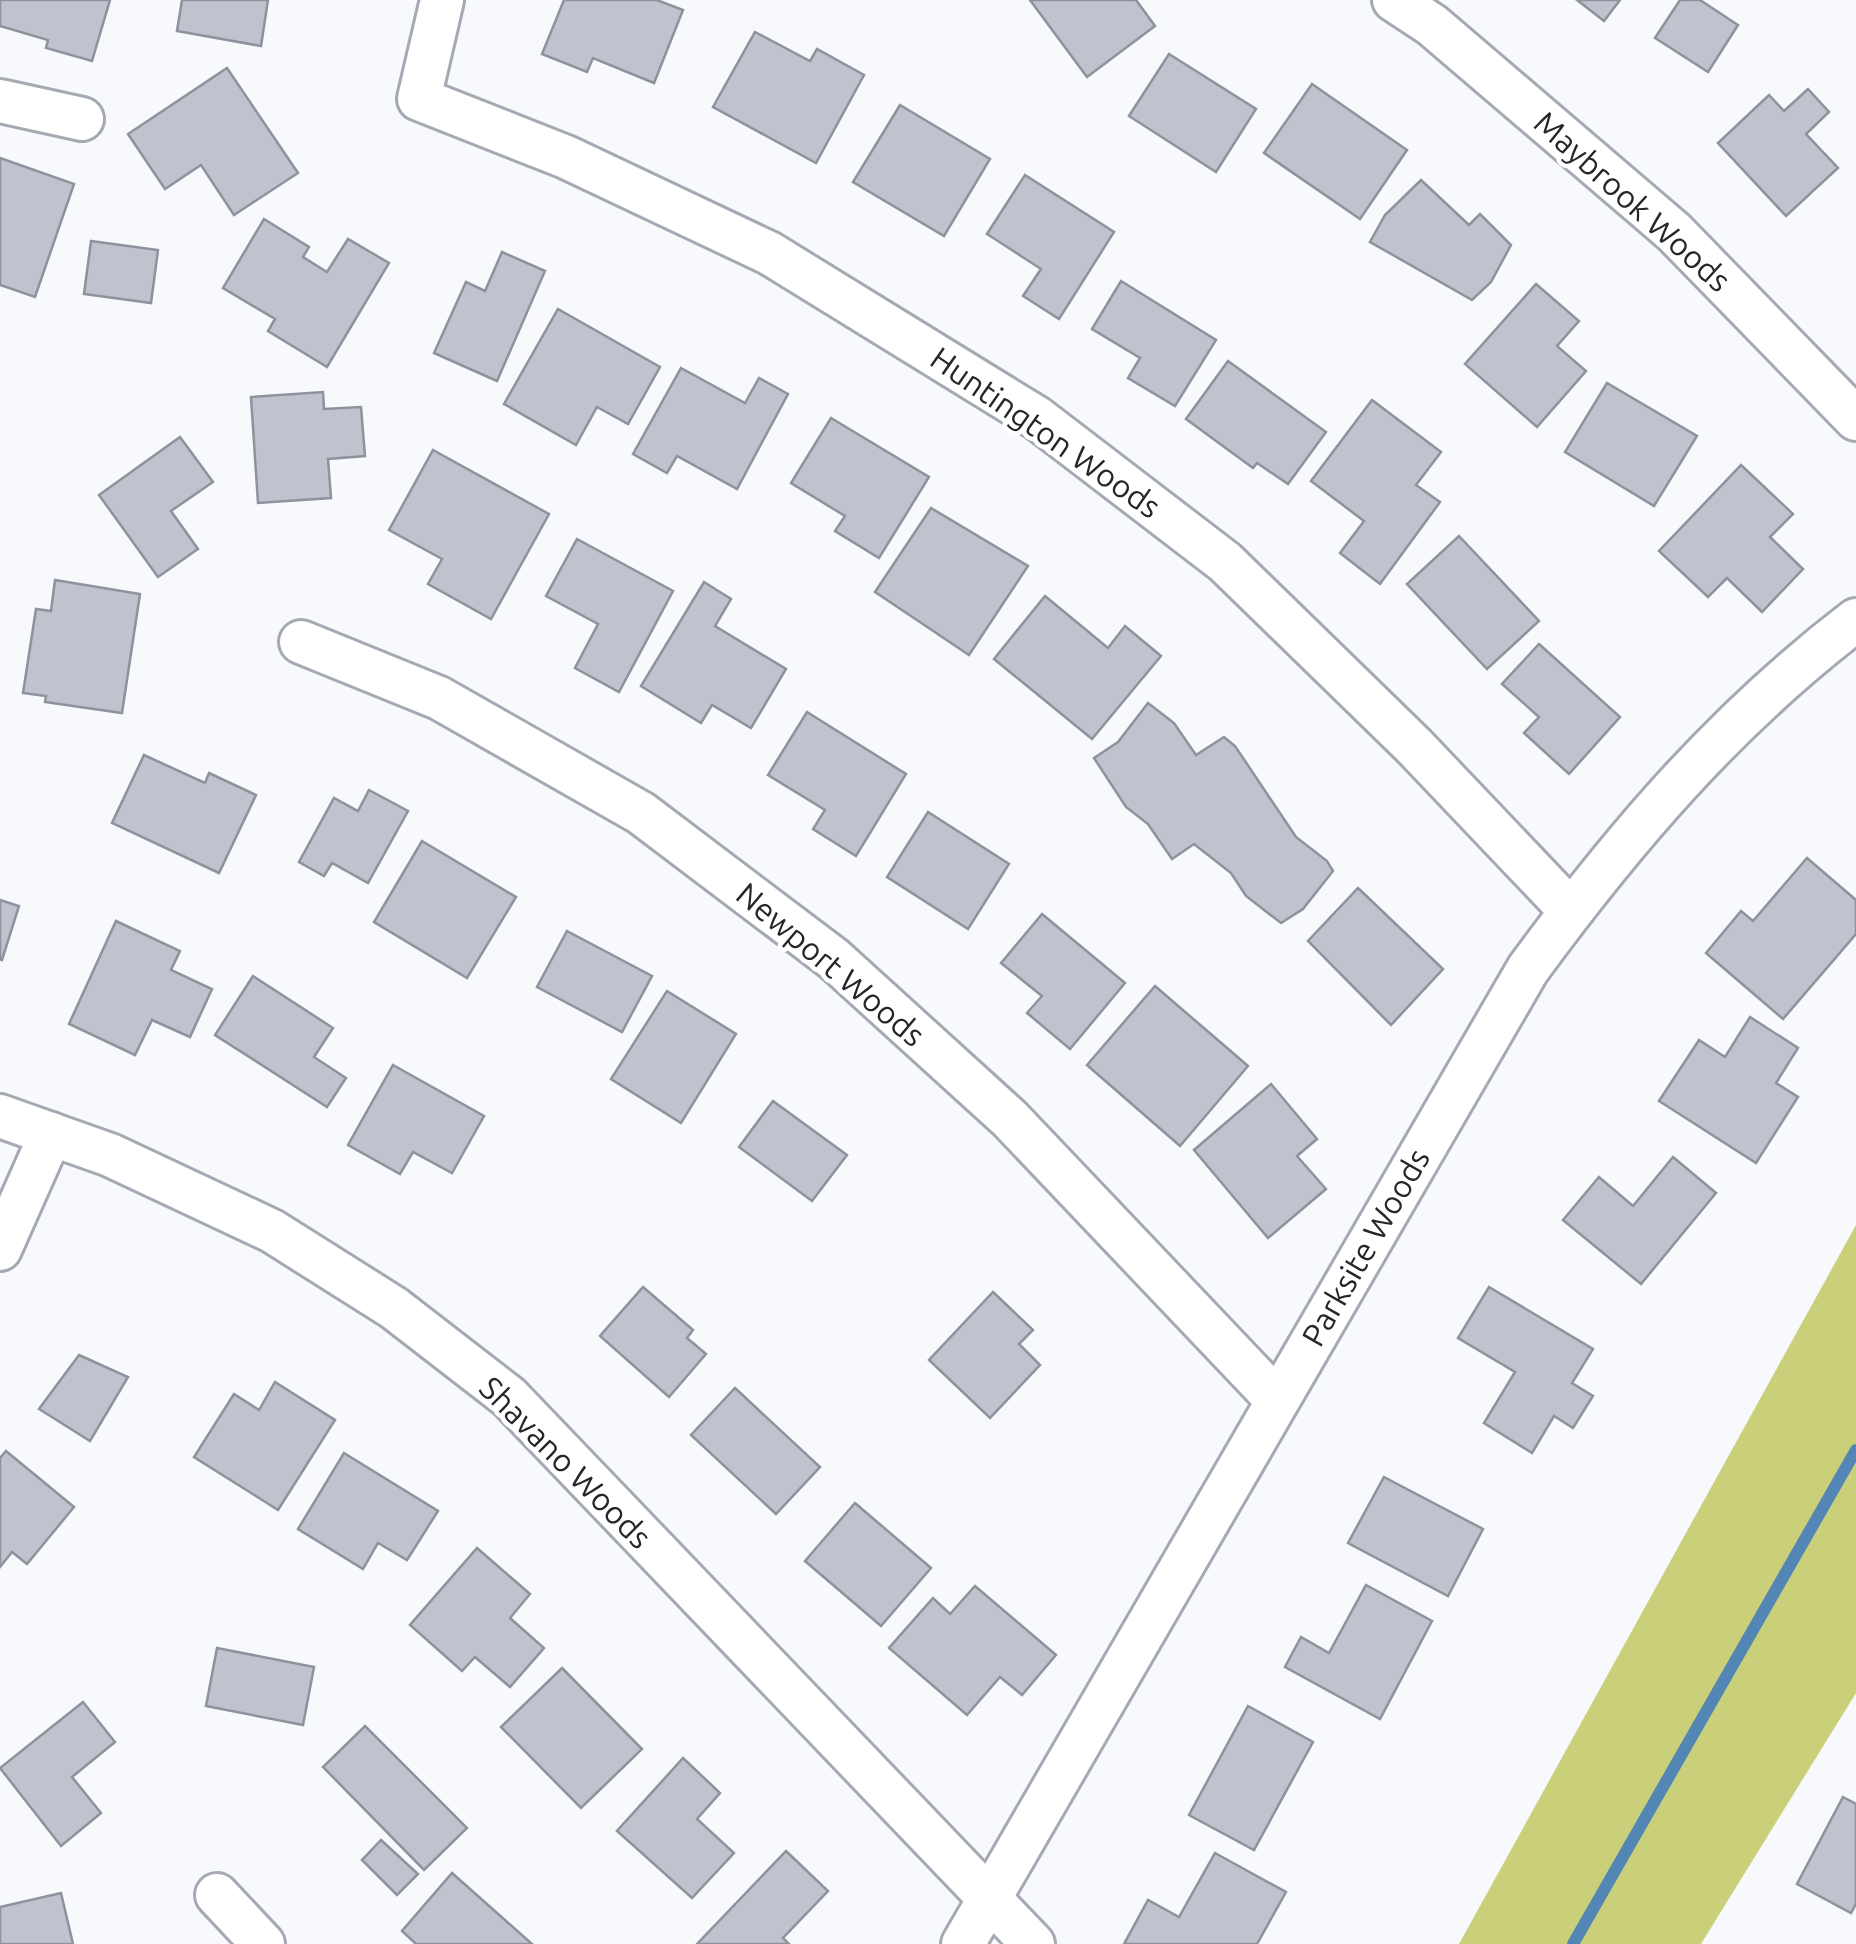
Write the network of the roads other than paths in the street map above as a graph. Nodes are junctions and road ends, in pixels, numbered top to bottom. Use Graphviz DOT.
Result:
graph roads {
  1 [pos="442,0"];
  2 [pos="1394,0"];
  3 [pos="0,101"];
  4 [pos="82,120"];
  5 [pos="1856,419"];
  6 [pos="1856,620"];
  7 [pos="302,642"];
  8 [pos="1571,911"];
  9 [pos="0,1116"];
  10 [pos="51,1134"];
  11 [pos="0,1249"];
  12 [pos="1277,1400"];
  13 [pos="217,1896"];
  14 [pos="990,1899"];
  15 [pos="264,1944"];
  16 [pos="964,1944"];
  17 [pos="1033,1944"];
  1 -- 8 [label="street, Huntington Woods"];
  2 -- 5 [label="street, Maybrook Woods"];
  3 -- 4 [label="street"];
  6 -- 8 [label="street, Parksite Woods"];
  7 -- 12 [label="street, Newport Woods"];
  8 -- 12 [label="street, Parksite Woods"];
  9 -- 10 [label="street, Shavano Woods"];
  10 -- 11 [label="street"];
  10 -- 14 [label="street, Shavano Woods"];
  12 -- 14 [label="street, Parksite Woods"];
  13 -- 15 [label="street"];
  14 -- 16 [label="street, Parksite Woods"];
  14 -- 17 [label="street, Shavano Woods"];
}
